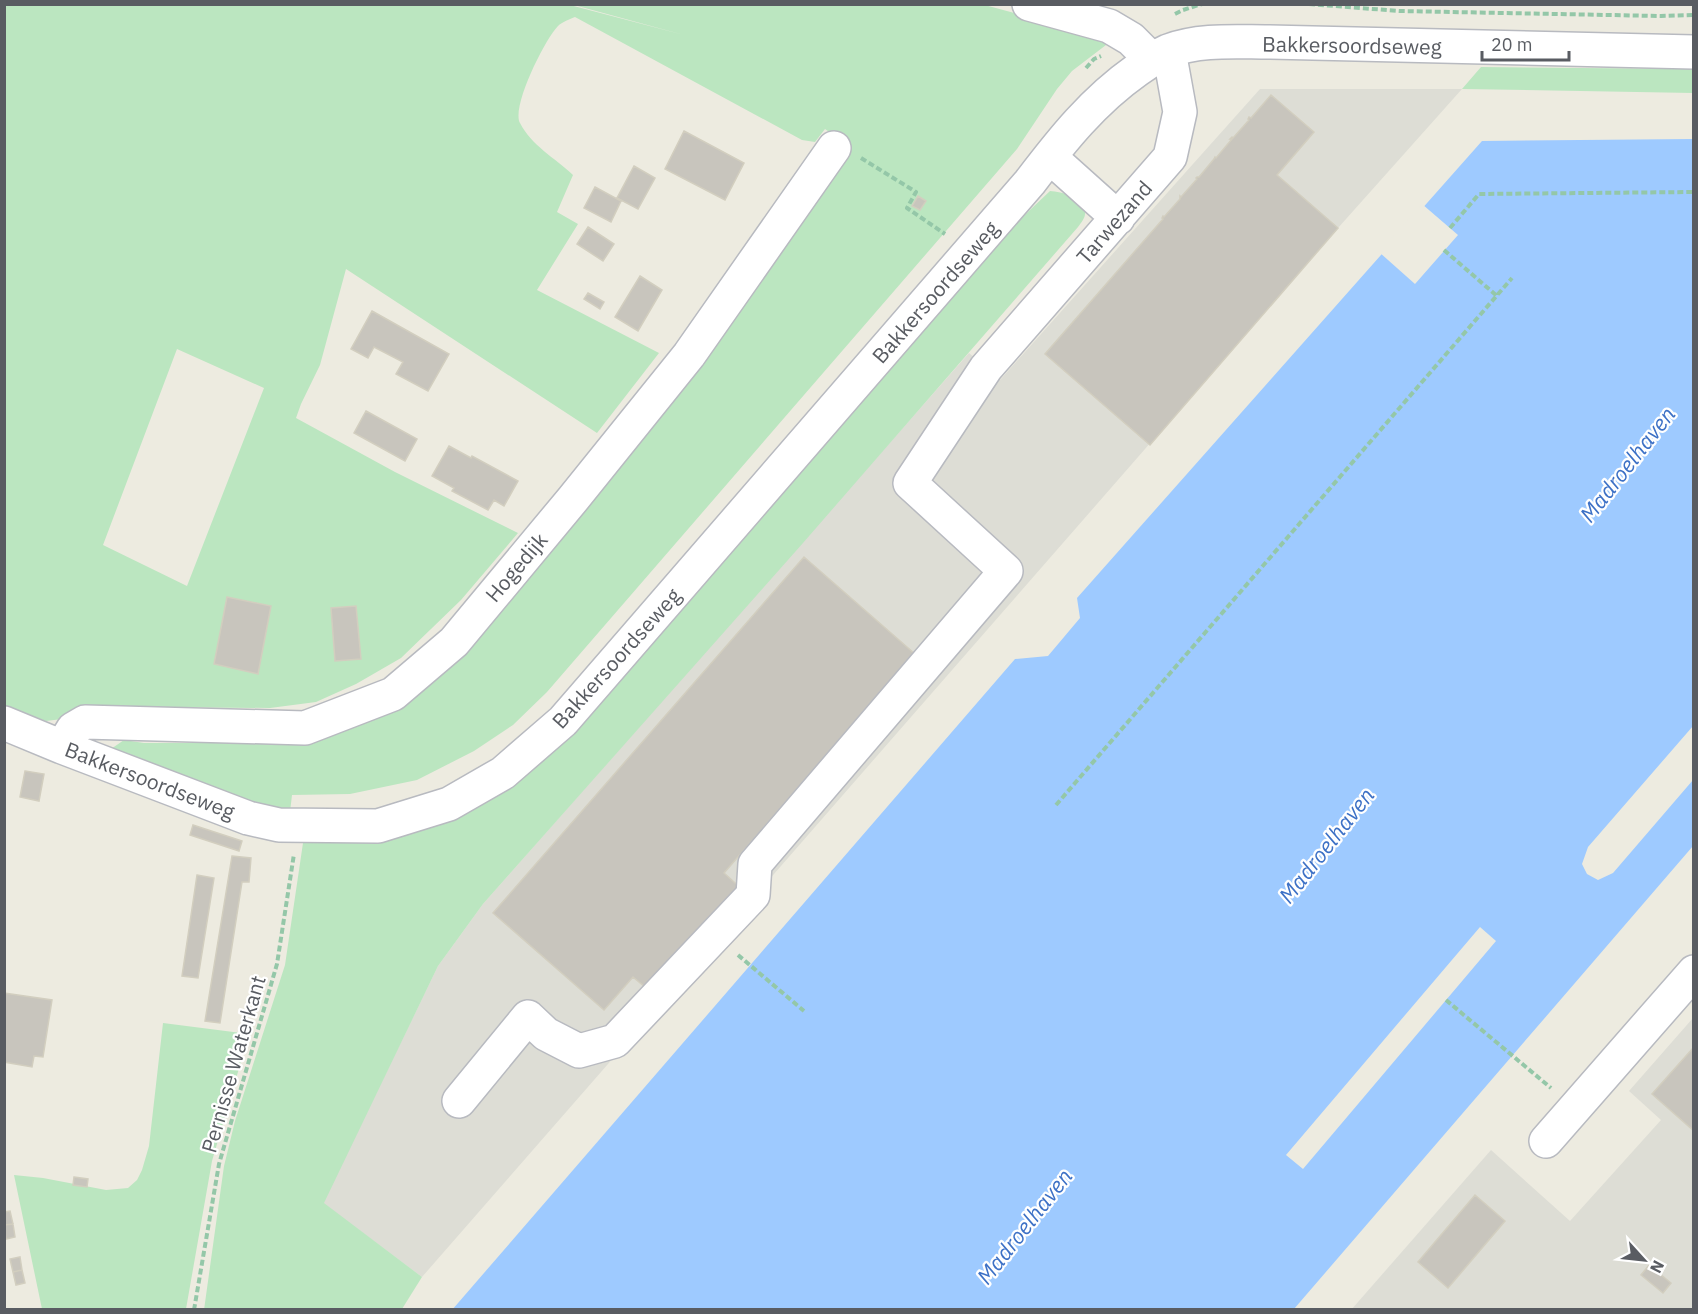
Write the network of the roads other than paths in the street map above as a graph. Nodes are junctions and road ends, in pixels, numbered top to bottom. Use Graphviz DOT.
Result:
graph roads {
  1 [pos="1029,4"];
  2 [pos="1151,50"];
  3 [pos="1694,52"];
  4 [pos="834,148"];
  5 [pos="1050,157"];
  6 [pos="1118,218"];
  7 [pos="4,723"];
  8 [pos="62,747"];
  9 [pos="1694,972"];
  10 [pos="459,1101"];
  11 [pos="1546,1141"];
  1 -- 2 [label="street"];
  2 -- 3 [label="street, Bakkersoordseweg"];
  2 -- 5 [label="street, Bakkersoordseweg"];
  2 -- 6 [label="street, Tarwezand"];
  4 -- 8 [label="street, Hogedijk"];
  5 -- 6 [label="street"];
  5 -- 8 [label="street, Bakkersoordseweg"];
  6 -- 10 [label="street, Tarwezand"];
  7 -- 8 [label="street, Bakkersoordseweg"];
  9 -- 11 [label="street"];
}
